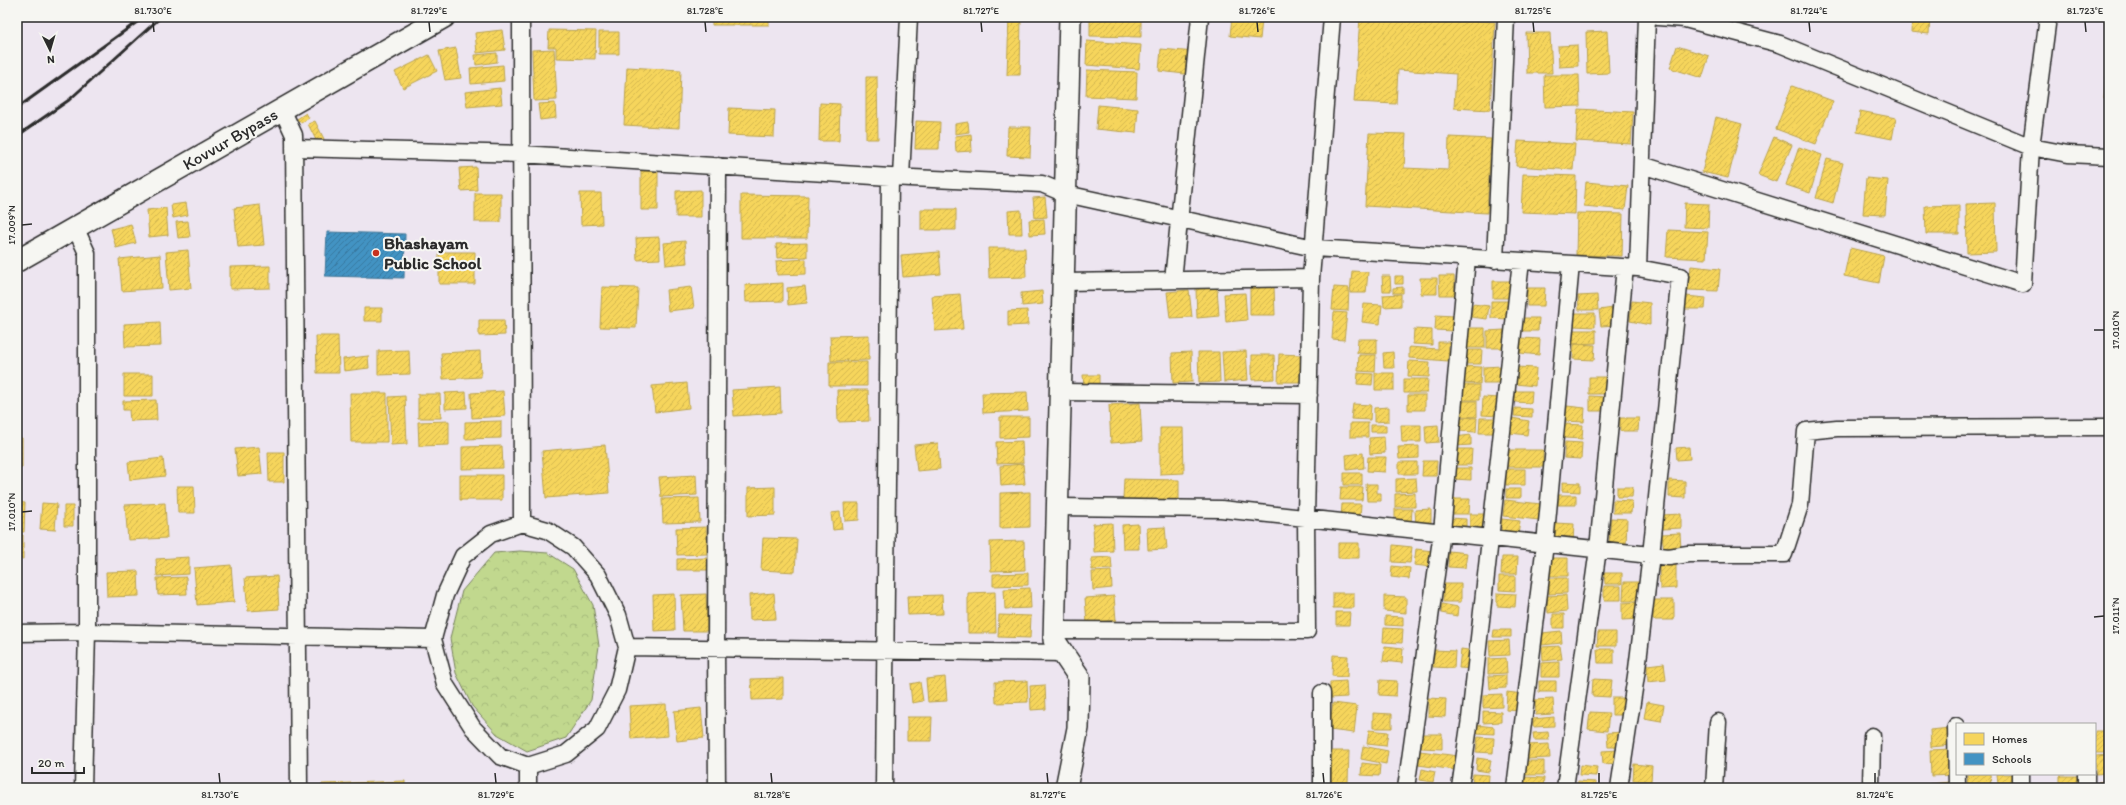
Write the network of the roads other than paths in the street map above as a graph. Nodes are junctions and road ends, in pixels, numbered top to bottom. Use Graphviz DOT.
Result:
graph roads {
  1 [pos="444,17"];
  2 [pos="521,17"];
  3 [pos="909,17"];
  4 [pos="1070,17"];
  5 [pos="1200,17"];
  6 [pos="1332,17"];
  7 [pos="1506,17"];
  8 [pos="1647,17"];
  9 [pos="1658,17"];
  10 [pos="2048,17"];
  11 [pos="282,109"];
  12 [pos="2031,147"];
  13 [pos="294,148"];
  14 [pos="521,154"];
  15 [pos="2109,156"];
  16 [pos="1642,165"];
  17 [pos="718,166"];
  18 [pos="895,177"];
  19 [pos="1066,194"];
  20 [pos="1179,219"];
  21 [pos="75,227"];
  22 [pos="1314,248"];
  23 [pos="1467,258"];
  24 [pos="17,260"];
  25 [pos="1496,260"];
  26 [pos="1521,261"];
  27 [pos="1571,264"];
  28 [pos="1632,268"];
  29 [pos="1311,278"];
  30 [pos="1172,280"];
  31 [pos="1064,282"];
  32 [pos="1061,392"];
  33 [pos="1309,395"];
  34 [pos="2109,426"];
  35 [pos="1058,507"];
  36 [pos="1306,518"];
  37 [pos="522,523"];
  38 [pos="1442,532"];
  39 [pos="1490,538"];
  40 [pos="1545,544"];
  41 [pos="1598,549"];
  42 [pos="1651,555"];
  43 [pos="1055,630"];
  44 [pos="87,632"];
  45 [pos="17,633"];
  46 [pos="298,638"];
  47 [pos="433,639"];
  48 [pos="627,647"];
  49 [pos="716,649"];
  50 [pos="886,651"];
  51 [pos="1064,654"];
  52 [pos="1322,693"];
  53 [pos="1718,722"];
  54 [pos="1872,736"];
  55 [pos="528,766"];
  56 [pos="1957,775"];
  57 [pos="2021,775"];
  58 [pos="2086,775"];
  59 [pos="83,788"];
  60 [pos="299,788"];
  61 [pos="528,788"];
  62 [pos="717,788"];
  63 [pos="884,788"];
  64 [pos="1066,788"];
  65 [pos="1322,788"];
  66 [pos="1406,788"];
  67 [pos="1460,788"];
  68 [pos="1515,788"];
  69 [pos="1565,788"];
  70 [pos="1619,788"];
  71 [pos="1714,788"];
  72 [pos="1872,788"];
  73 [pos="1957,788"];
  74 [pos="2021,788"];
  75 [pos="2086,788"];
  1 -- 11 [label="street, Kovvur Bypass"];
  2 -- 14 [label="street"];
  3 -- 18 [label="street"];
  4 -- 19 [label="street"];
  5 -- 20 [label="street"];
  6 -- 22 [label="street"];
  7 -- 25 [label="street"];
  8 -- 16 [label="street"];
  9 -- 12 [label="street"];
  10 -- 12 [label="street"];
  11 -- 13 [label="street"];
  11 -- 21 [label="street, Kovvur Bypass"];
  12 -- 15 [label="street"];
  12 -- 16 [label="street"];
  13 -- 14 [label="street"];
  13 -- 46 [label="street"];
  14 -- 17 [label="street"];
  14 -- 37 [label="street"];
  16 -- 28 [label="street"];
  17 -- 18 [label="street"];
  17 -- 49 [label="street"];
  18 -- 19 [label="street"];
  18 -- 50 [label="street"];
  19 -- 20 [label="street"];
  19 -- 31 [label="street"];
  20 -- 22 [label="street"];
  20 -- 30 [label="street"];
  21 -- 24 [label="street, Kovvur Bypass"];
  21 -- 44 [label="street"];
  22 -- 23 [label="street"];
  22 -- 29 [label="street"];
  23 -- 25 [label="street"];
  23 -- 38 [label="street"];
  25 -- 26 [label="street"];
  26 -- 27 [label="street"];
  26 -- 39 [label="street"];
  27 -- 28 [label="street"];
  27 -- 40 [label="street"];
  28 -- 41 [label="street"];
  28 -- 42 [label="street"];
  29 -- 30 [label="street"];
  29 -- 33 [label="street"];
  30 -- 31 [label="street"];
  31 -- 32 [label="street"];
  32 -- 33 [label="street"];
  32 -- 35 [label="street"];
  33 -- 36 [label="street"];
  34 -- 42 [label="street"];
  35 -- 36 [label="street"];
  35 -- 43 [label="street"];
  36 -- 38 [label="street"];
  36 -- 43 [label="street"];
  37 -- 47 [label="street"];
  37 -- 48 [label="street"];
  38 -- 39 [label="street"];
  38 -- 66 [label="street"];
  39 -- 40 [label="street"];
  39 -- 67 [label="street"];
  40 -- 41 [label="street"];
  40 -- 68 [label="street"];
  41 -- 42 [label="street"];
  41 -- 69 [label="street"];
  42 -- 70 [label="street"];
  43 -- 51 [label="street"];
  44 -- 45 [label="street"];
  44 -- 46 [label="street"];
  44 -- 59 [label="street"];
  46 -- 47 [label="street"];
  46 -- 60 [label="street"];
  47 -- 55 [label="street"];
  48 -- 49 [label="street"];
  48 -- 55 [label="street"];
  49 -- 50 [label="street"];
  49 -- 62 [label="street"];
  50 -- 51 [label="street"];
  50 -- 63 [label="street"];
  51 -- 64 [label="street"];
  52 -- 65 [label="street"];
  53 -- 71 [label="street"];
  54 -- 72 [label="street"];
  55 -- 61 [label="street"];
  56 -- 73 [label="street"];
  57 -- 74 [label="street"];
  58 -- 75 [label="street"];
}
